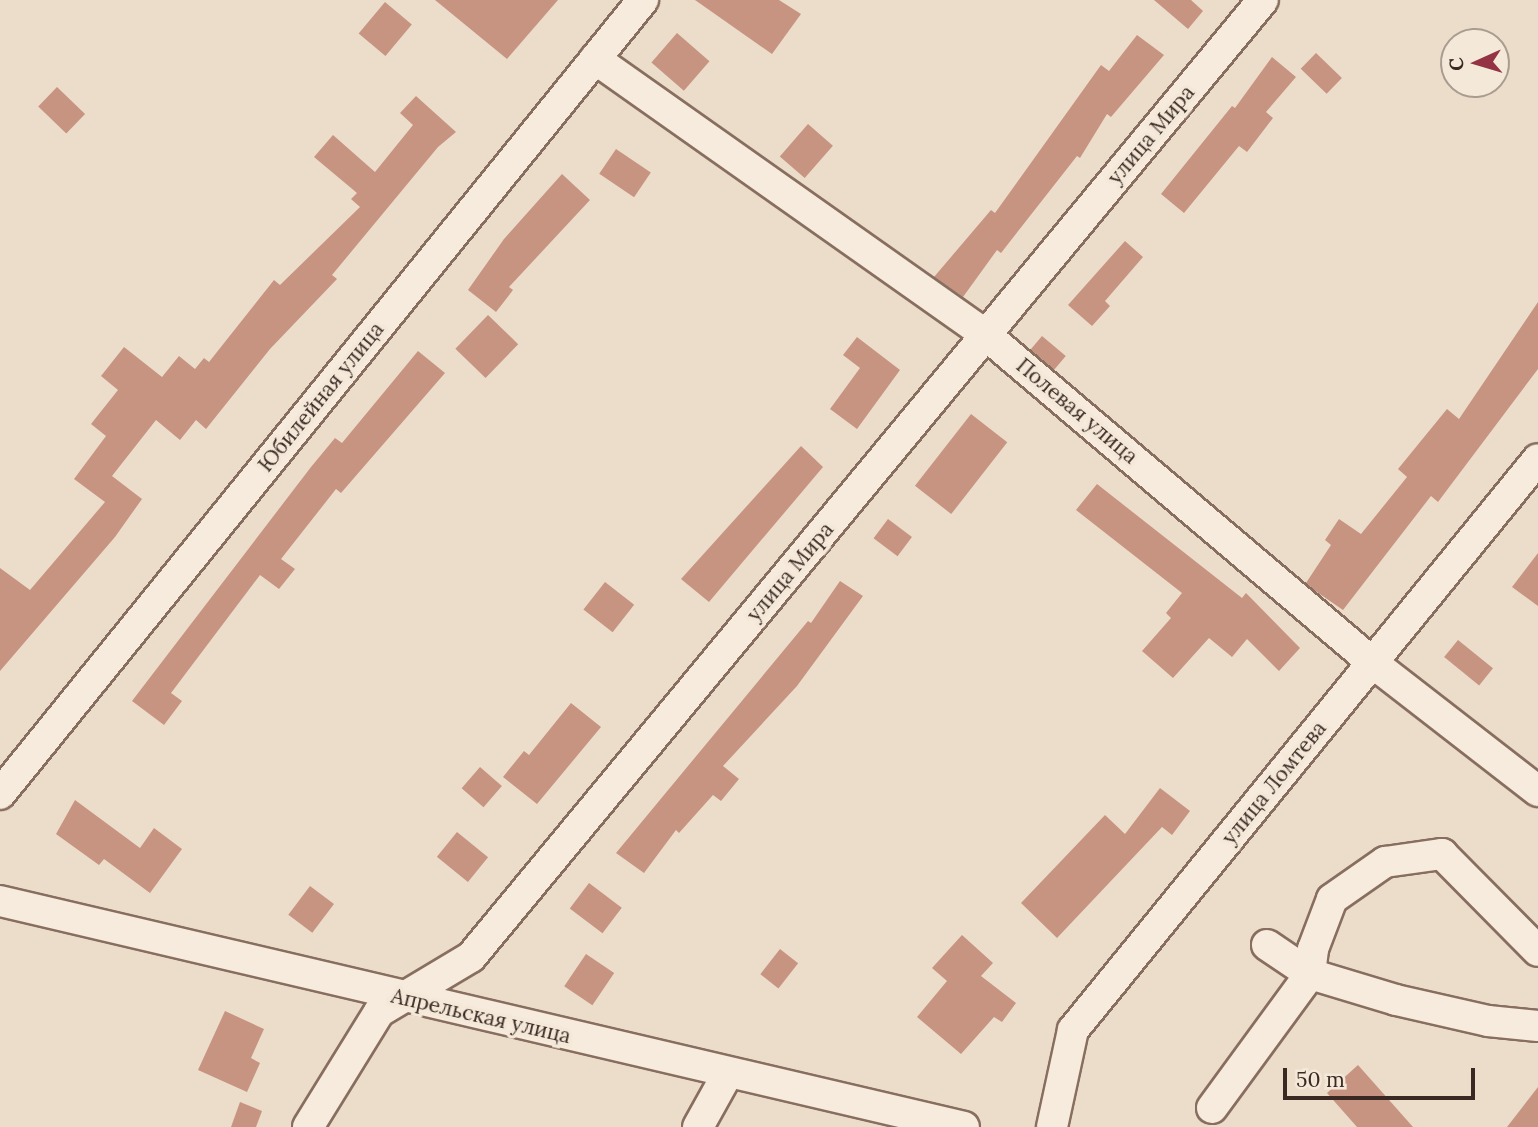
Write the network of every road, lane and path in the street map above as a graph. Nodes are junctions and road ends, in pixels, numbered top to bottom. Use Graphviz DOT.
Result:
graph roads {
  1 [pos="643,0"];
  2 [pos="1263,0"];
  3 [pos="595,59"];
  4 [pos="986,335"];
  5 [pos="1538,459"];
  6 [pos="1373,663"];
  7 [pos="1538,791"];
  8 [pos="0,794"];
  9 [pos="0,901"];
  10 [pos="1267,945"];
  11 [pos="1538,951"];
  12 [pos="1310,974"];
  13 [pos="408,999"];
  14 [pos="1538,1026"];
  15 [pos="729,1073"];
  16 [pos="1212,1108"];
  17 [pos="308,1127"];
  18 [pos="698,1127"];
  19 [pos="964,1127"];
  20 [pos="1052,1127"];
  1 -- 3 [label="street, Юбилейная улица"];
  2 -- 4 [label="street, улица Мира"];
  3 -- 4 [label="street, Полевая улица"];
  3 -- 8 [label="street, Юбилейная улица"];
  4 -- 6 [label="street, Полевая улица"];
  4 -- 13 [label="street, улица Мира"];
  5 -- 6 [label="street, улица Ломтева"];
  6 -- 7 [label="street, Полевая улица"];
  6 -- 20 [label="street, улица Ломтева"];
  9 -- 13 [label="street, Апрельская улица"];
  10 -- 12 [label="street"];
  11 -- 12 [label="street"];
  12 -- 14 [label="street"];
  12 -- 16 [label="street"];
  13 -- 15 [label="street, Апрельская улица"];
  13 -- 17 [label="street, улица Мира"];
  15 -- 18 [label="street"];
  15 -- 19 [label="street, Апрельская улица"];
}
